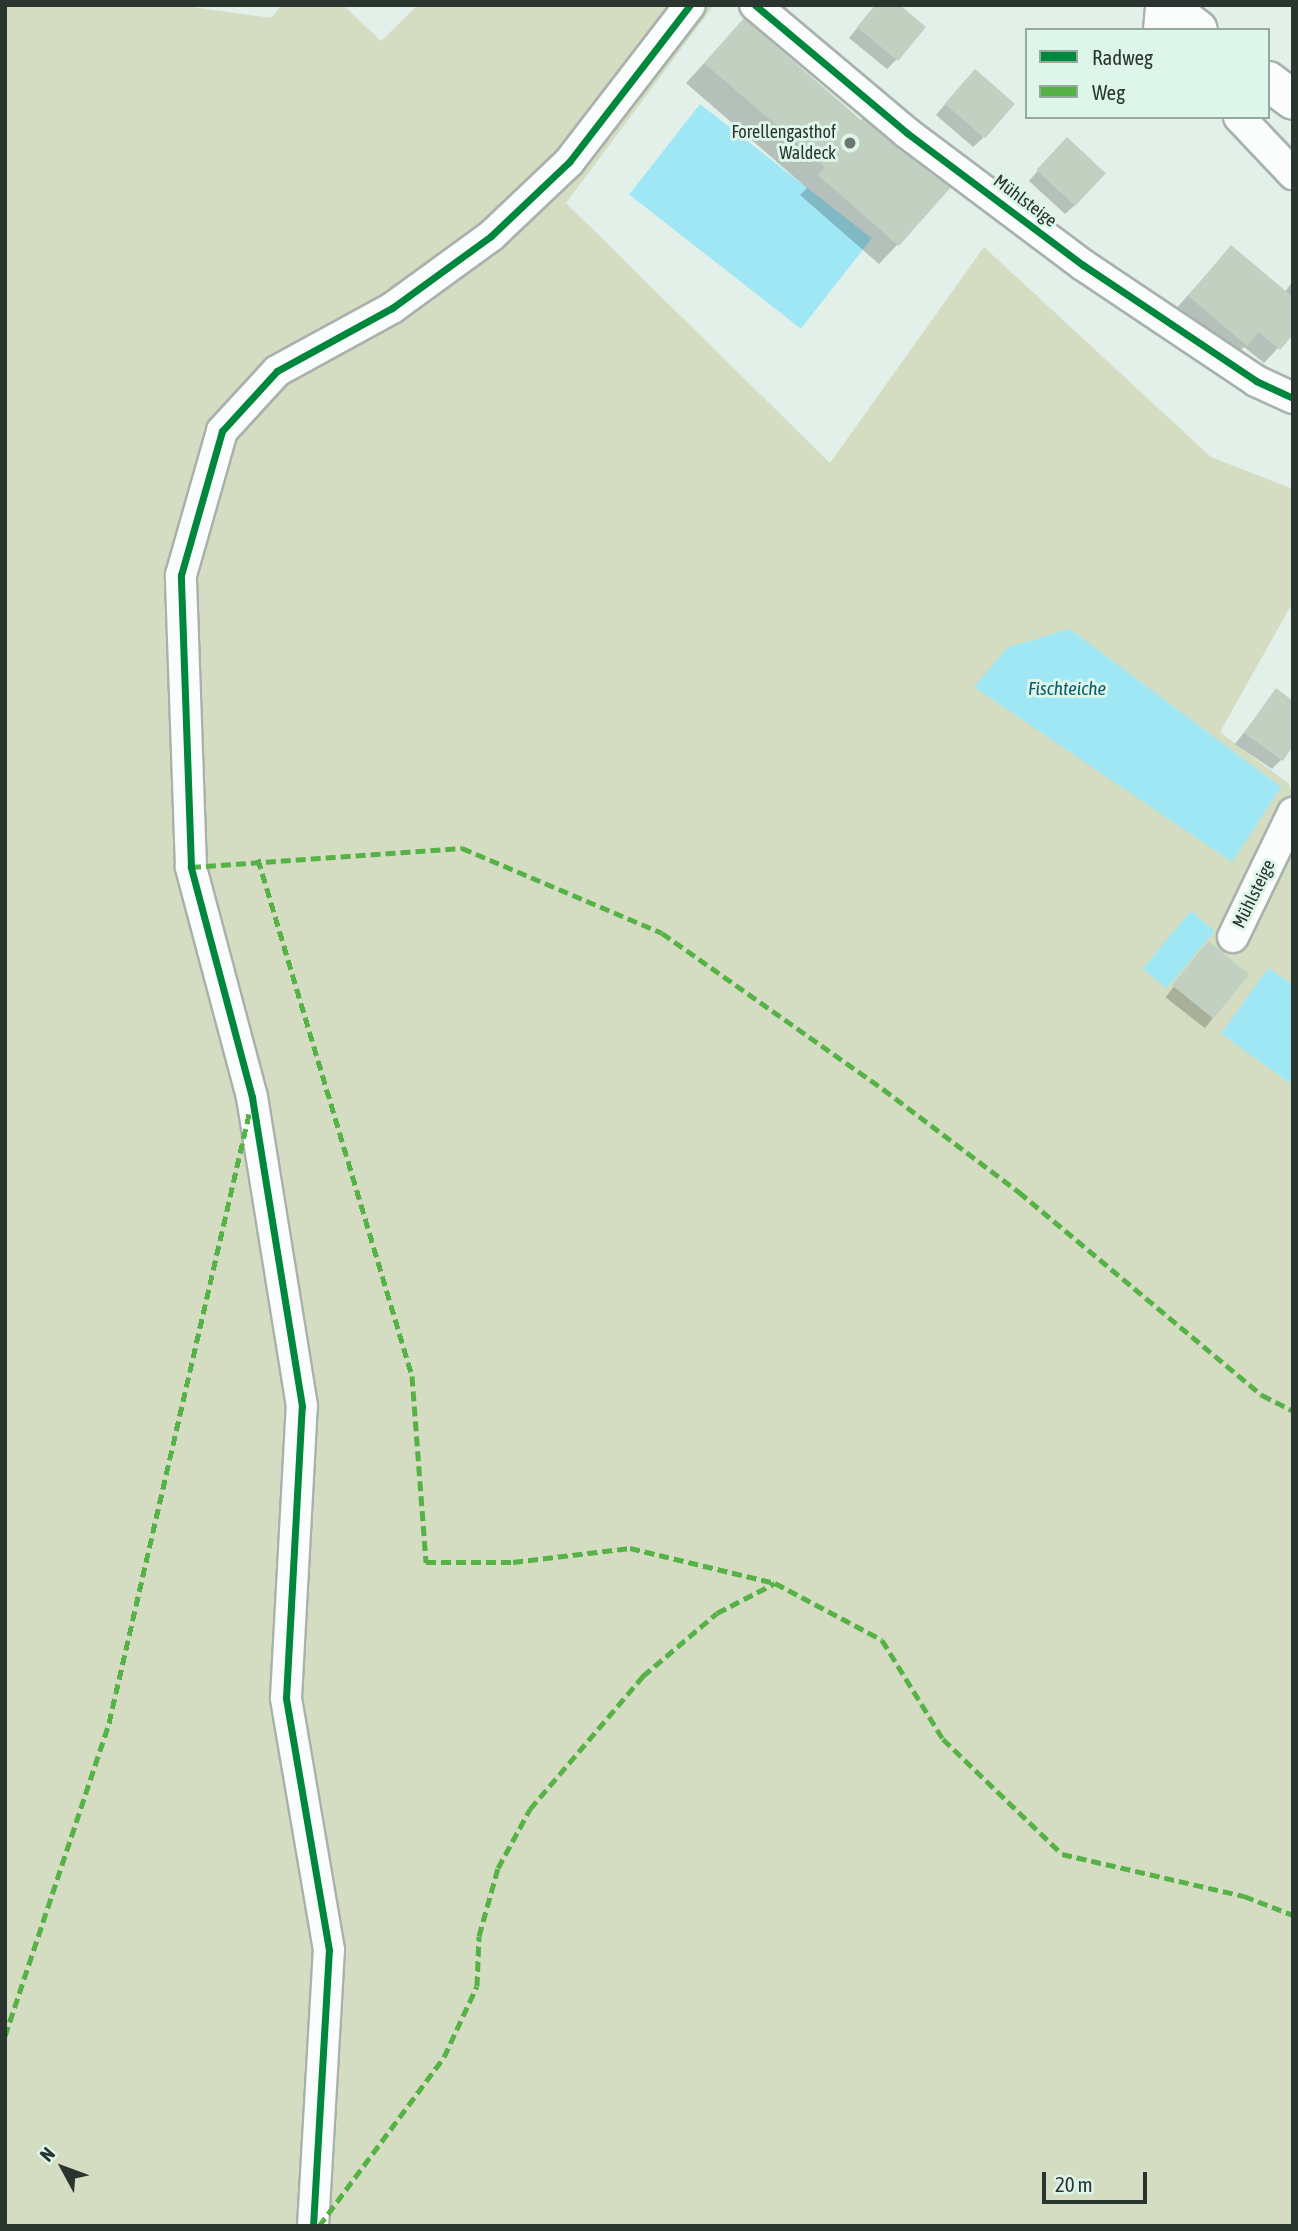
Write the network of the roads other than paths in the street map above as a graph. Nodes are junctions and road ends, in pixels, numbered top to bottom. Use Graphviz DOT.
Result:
graph roads {
  1 [pos="690,5"];
  2 [pos="755,5"];
  3 [pos="1163,5"];
  4 [pos="1159,28"];
  5 [pos="1195,28"];
  6 [pos="1270,83"];
  7 [pos="1293,100"];
  8 [pos="1241,119"];
  9 [pos="1293,174"];
  10 [pos="1293,398"];
  11 [pos="1293,813"];
  12 [pos="1233,937"];
  13 [pos="313,2226"];
  1 -- 13 [label="street"];
  2 -- 10 [label="street, Mühlsteige"];
  3 -- 4 [label="street"];
  3 -- 5 [label="street"];
  6 -- 7 [label="street"];
  8 -- 9 [label="street"];
  11 -- 12 [label="street, Mühlsteige"];
}
